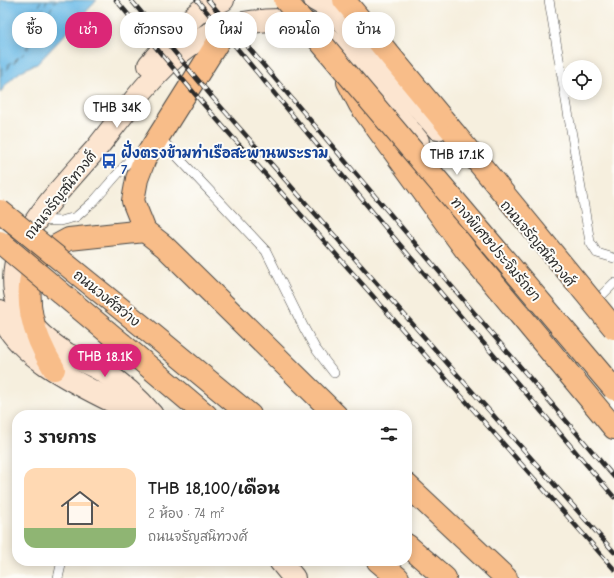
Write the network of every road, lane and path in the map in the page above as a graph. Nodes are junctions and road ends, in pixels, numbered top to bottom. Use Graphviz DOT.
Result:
graph roads {
  1 [pos="223,0"];
  2 [pos="285,0"];
  3 [pos="315,0"];
  4 [pos="344,0"];
  5 [pos="549,0"];
  6 [pos="257,20"];
  7 [pos="205,37"];
  8 [pos="214,48"];
  9 [pos="335,59"];
  10 [pos="158,136"];
  11 [pos="0,211"];
  12 [pos="37,220"];
  13 [pos="145,231"];
  14 [pos="0,242"];
  15 [pos="0,247"];
  16 [pos="614,258"];
  17 [pos="614,283"];
  18 [pos="590,306"];
  19 [pos="0,311"];
  20 [pos="33,327"];
  21 [pos="614,329"];
  22 [pos="54,369"];
  23 [pos="334,373"];
  24 [pos="614,389"];
  25 [pos="614,395"];
  26 [pos="131,410"];
  27 [pos="148,410"];
  28 [pos="200,410"];
  29 [pos="244,410"];
  30 [pos="331,410"];
  31 [pos="614,428"];
  32 [pos="412,490"];
  33 [pos="412,549"];
  34 [pos="61,566"];
  35 [pos="284,566"];
  36 [pos="58,578"];
  37 [pos="294,578"];
  38 [pos="445,578"];
  39 [pos="506,578"];
  1 -- 15 [label="main road, ถนนจรัญสนิทวงศ์"];
  2 -- 9 [label="main road, ทางพิเศษประจิมรัถยา, bridge"];
  3 -- 18 [label="main road, ถนนจรัญสนิทวงศ์"];
  4 -- 21 [label="main road, bridge"];
  5 -- 16 [label="lane"];
  6 -- 25 [label="main road, ถนนจรัญสนิทวงศ์"];
  7 -- 12 [label="main road, ถนนจรัญสนิทวงศ์"];
  8 -- 10 [label="main road"];
  9 -- 24 [label="main road, ทางพิเศษประจิมรัถยา, bridge"];
  9 -- 31 [label="main road, bridge"];
  10 -- 12 [label="lane"];
  10 -- 13 [label="main road"];
  10 -- 23 [label="lane"];
  11 -- 29 [label="main road, ถนนวงศ์สว่าง, bridge"];
  12 -- 20 [label="main road, ถนนจรัญสนิทวงศ์"];
  13 -- 20 [label="main road"];
  13 -- 30 [label="main road"];
  14 -- 28 [label="main road, ถนนวงศ์สว่าง, bridge"];
  17 -- 18 [label="lane"];
  18 -- 21 [label="main road, ถนนจรัญสนิทวงศ์"];
  19 -- 22 [label="main road"];
  20 -- 22 [label="main road"];
  20 -- 27 [label="main road, ถนนจรัญสนิทวงศ์"];
  22 -- 26 [label="main road"];
  32 -- 39 [label="main road"];
  33 -- 38 [label="main road"];
  34 -- 36 [label="lane"];
  35 -- 37 [label="main road"];
}
